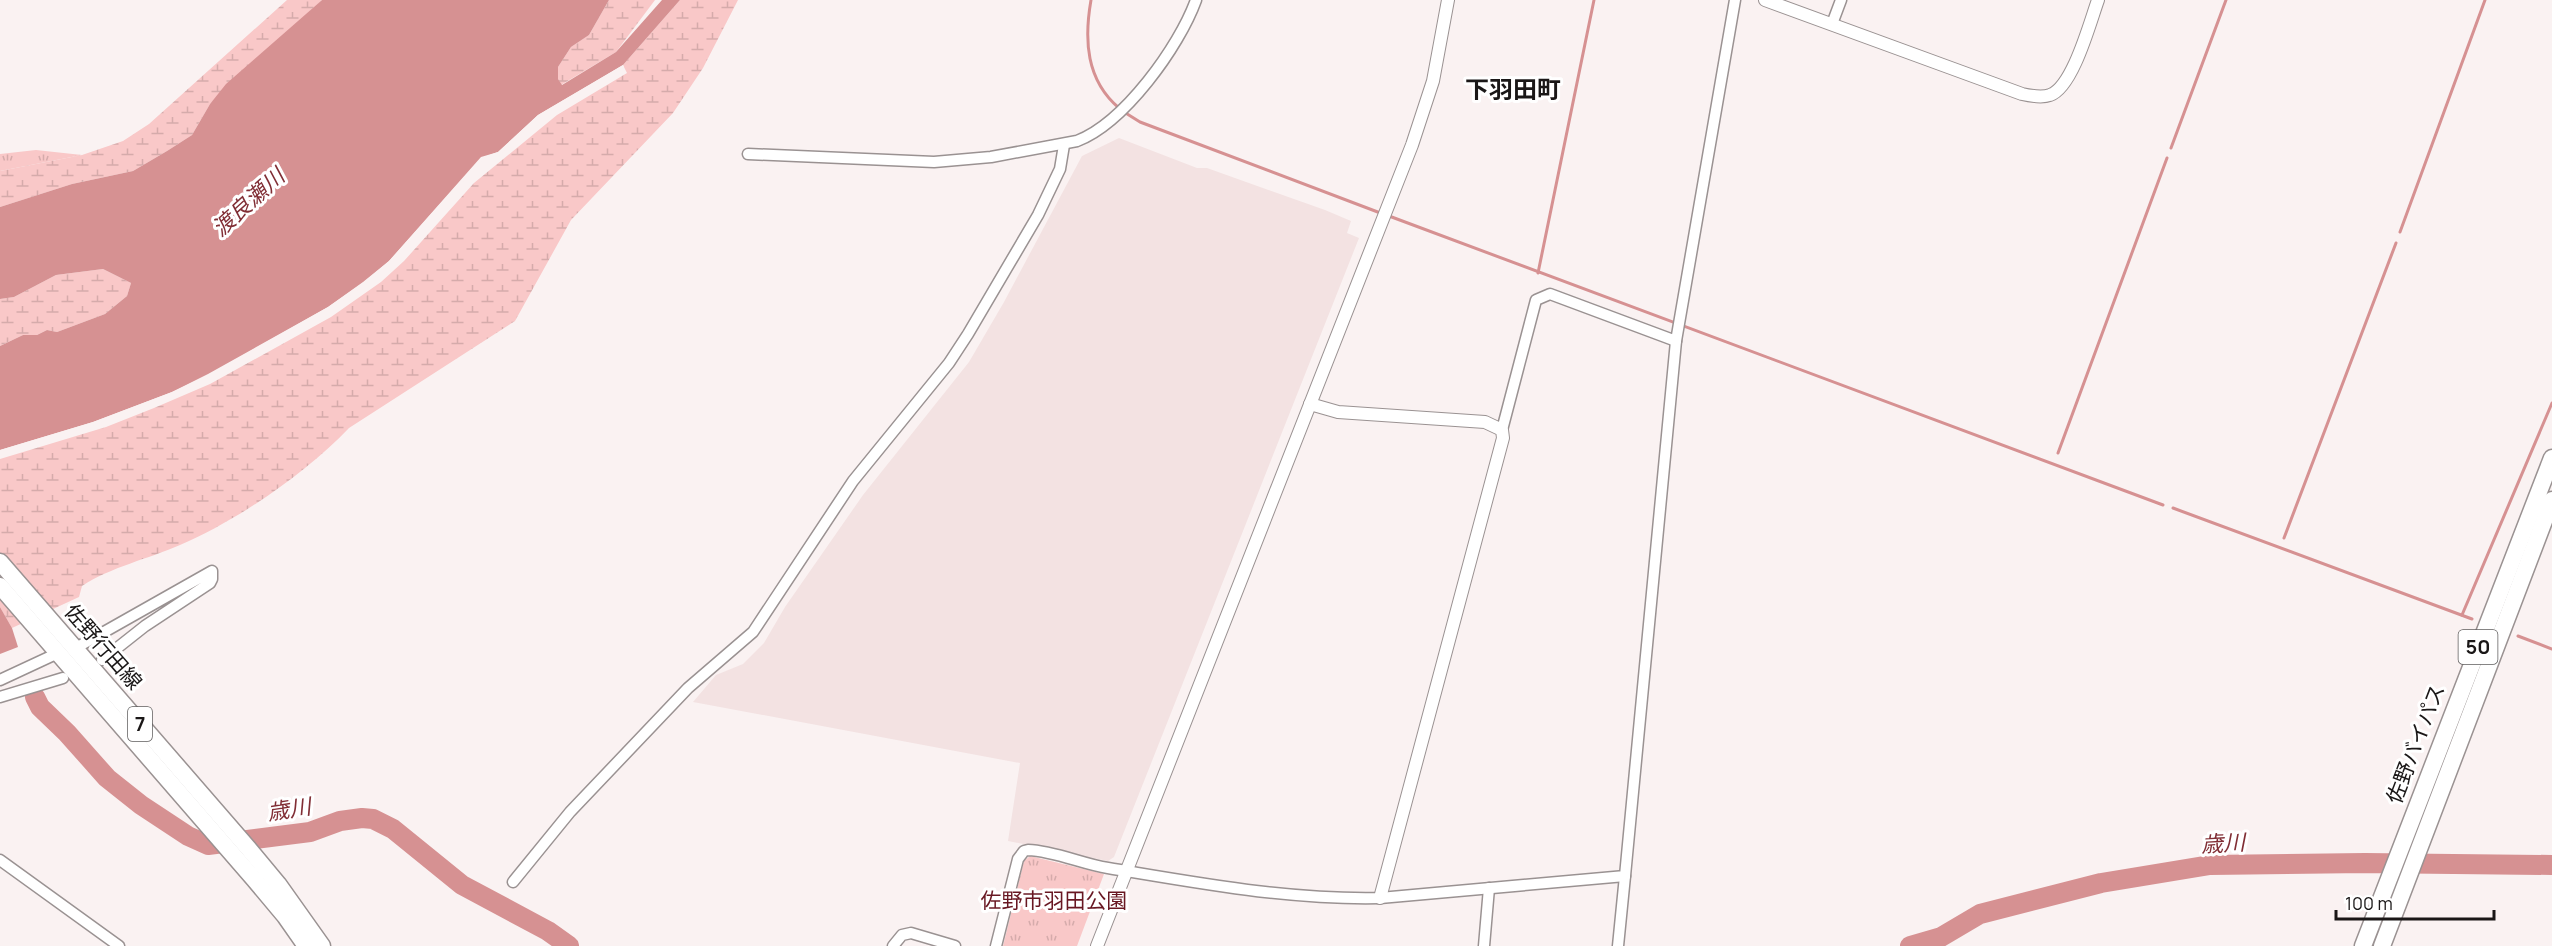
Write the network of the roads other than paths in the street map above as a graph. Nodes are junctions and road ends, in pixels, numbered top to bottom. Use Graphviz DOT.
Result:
graph roads {
  1 [pos="1196,0"];
  2 [pos="1448,0"];
  3 [pos="1735,0"];
  4 [pos="1765,0"];
  5 [pos="1841,0"];
  6 [pos="2098,0"];
  7 [pos="1832,24"];
  8 [pos="1064,145"];
  9 [pos="748,154"];
  10 [pos="1677,336"];
  11 [pos="1310,404"];
  12 [pos="1502,430"];
  13 [pos="2552,458"];
  14 [pos="2552,500"];
  15 [pos="0,562"];
  16 [pos="0,586"];
  17 [pos="60,644"];
  18 [pos="102,660"];
  19 [pos="63,678"];
  20 [pos="0,680"];
  21 [pos="0,697"];
  22 [pos="0,860"];
  23 [pos="1127,871"];
  24 [pos="1625,876"];
  25 [pos="513,882"];
  26 [pos="1489,888"];
  27 [pos="1380,898"];
  28 [pos="119,946"];
  29 [pos="306,946"];
  30 [pos="322,946"];
  31 [pos="893,946"];
  32 [pos="955,946"];
  33 [pos="996,946"];
  34 [pos="1097,946"];
  35 [pos="1484,946"];
  36 [pos="1618,946"];
  37 [pos="2363,946"];
  38 [pos="2382,946"];
  1 -- 8 [label="street"];
  2 -- 11 [label="street"];
  3 -- 10 [label="street"];
  4 -- 7 [label="street"];
  5 -- 7 [label="street"];
  6 -- 7 [label="street"];
  8 -- 9 [label="street"];
  8 -- 25 [label="street"];
  10 -- 12 [label="street"];
  10 -- 24 [label="street"];
  11 -- 12 [label="street"];
  11 -- 23 [label="street"];
  12 -- 27 [label="street"];
  13 -- 37 [label="main road, 佐野バイパス / 50"];
  14 -- 38 [label="main road, 佐野バイパス / 50"];
  15 -- 17 [label="main road, 佐野行田線 / 7"];
  16 -- 17 [label="main road, 佐野行田線 / 7"];
  17 -- 18 [label="street"];
  17 -- 20 [label="street"];
  17 -- 29 [label="main road, 佐野行田線 / 7"];
  17 -- 30 [label="main road, 佐野行田線 / 7"];
  19 -- 21 [label="street"];
  22 -- 28 [label="street"];
  23 -- 27 [label="street"];
  23 -- 33 [label="street"];
  23 -- 34 [label="street"];
  24 -- 26 [label="street"];
  24 -- 36 [label="street"];
  26 -- 27 [label="street"];
  26 -- 35 [label="street"];
  31 -- 32 [label="street"];
}
